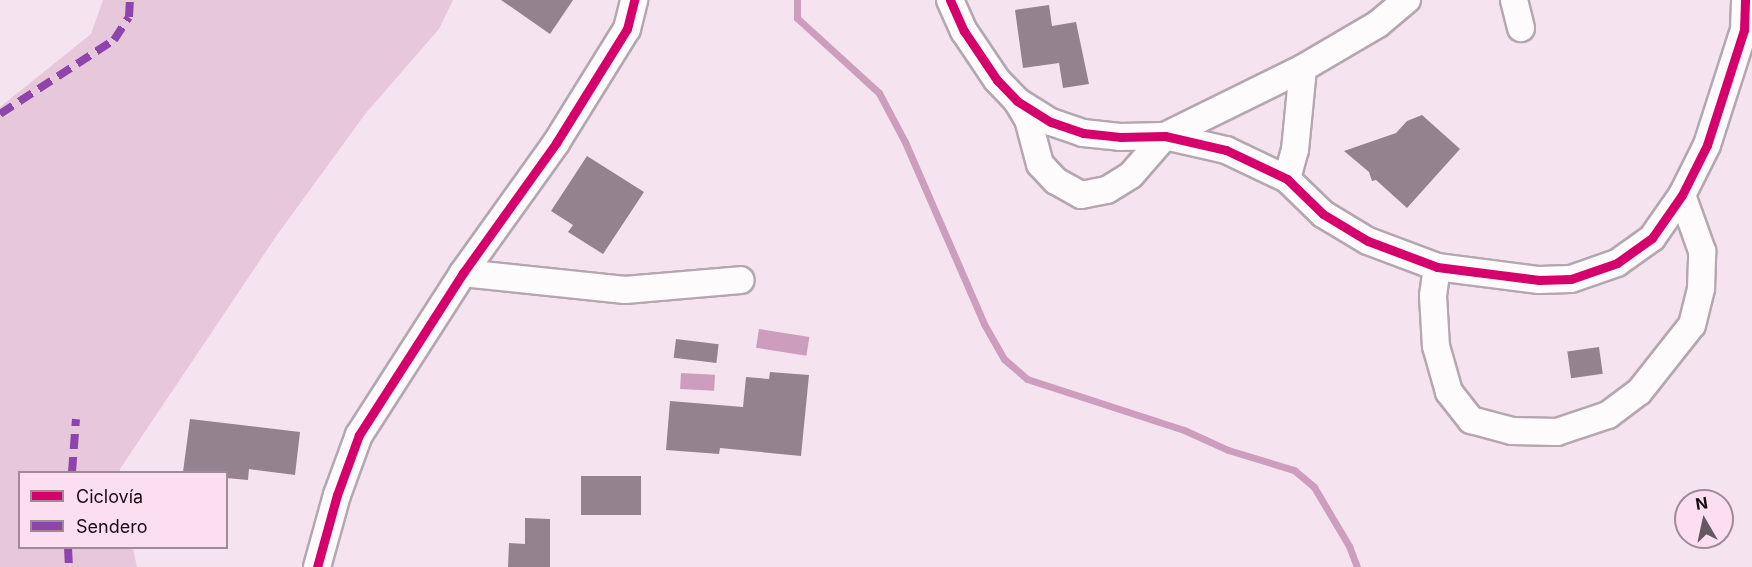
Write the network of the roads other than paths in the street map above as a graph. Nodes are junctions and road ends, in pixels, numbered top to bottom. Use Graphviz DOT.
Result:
graph roads {
  1 [pos="634,0"];
  2 [pos="950,0"];
  3 [pos="1407,0"];
  4 [pos="1514,0"];
  5 [pos="1745,0"];
  6 [pos="1521,28"];
  7 [pos="1748,31"];
  8 [pos="1303,68"];
  9 [pos="1017,100"];
  10 [pos="1165,136"];
  11 [pos="1287,179"];
  12 [pos="1682,195"];
  13 [pos="1437,267"];
  14 [pos="463,273"];
  15 [pos="741,280"];
  16 [pos="317,567"];
  1 -- 14 [label="street"];
  2 -- 9 [label="street"];
  3 -- 8 [label="street"];
  4 -- 6 [label="street"];
  5 -- 7 [label="street"];
  7 -- 12 [label="street"];
  8 -- 10 [label="street"];
  8 -- 11 [label="street"];
  9 -- 10 [label="street"];
  9 -- 10 [label="street"];
  10 -- 11 [label="street"];
  11 -- 13 [label="street"];
  12 -- 13 [label="street"];
  12 -- 13 [label="street"];
  14 -- 15 [label="street"];
  14 -- 16 [label="street"];
}
